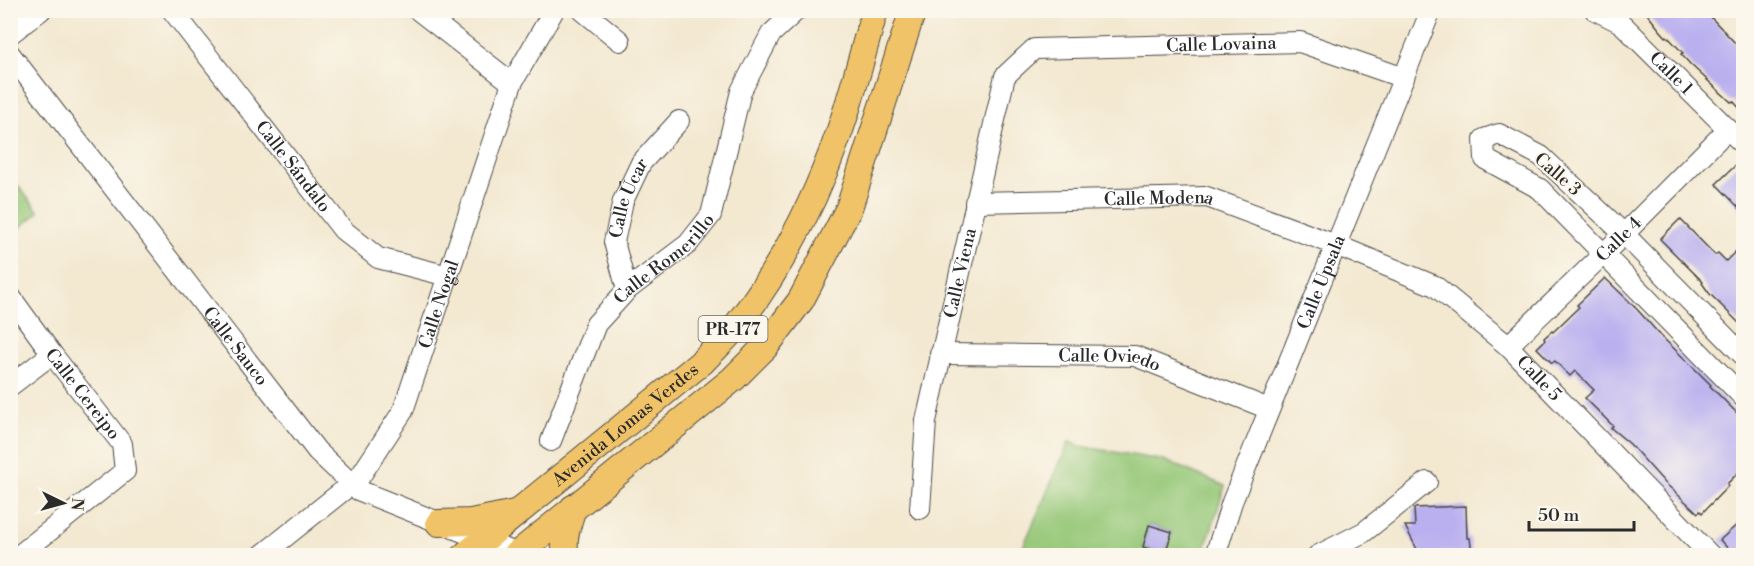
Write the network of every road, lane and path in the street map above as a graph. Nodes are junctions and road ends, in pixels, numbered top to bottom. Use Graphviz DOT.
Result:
graph roads {
  1 [pos="41,10"];
  2 [pos="172,10"];
  3 [pos="418,10"];
  4 [pos="554,10"];
  5 [pos="582,10"];
  6 [pos="797,10"];
  7 [pos="875,10"];
  8 [pos="913,10"];
  9 [pos="1431,10"];
  10 [pos="1595,10"];
  11 [pos="10,34"];
  12 [pos="620,41"];
  13 [pos="1033,51"];
  14 [pos="10,54"];
  15 [pos="1404,78"];
  16 [pos="512,83"];
  17 [pos="679,121"];
  18 [pos="1728,129"];
  19 [pos="1743,145"];
  20 [pos="975,202"];
  21 [pos="1624,234"];
  22 [pos="1336,244"];
  23 [pos="1603,254"];
  24 [pos="448,276"];
  25 [pos="627,290"];
  26 [pos="10,296"];
  27 [pos="1508,346"];
  28 [pos="52,354"];
  29 [pos="940,354"];
  30 [pos="1743,356"];
  31 [pos="10,386"];
  32 [pos="1743,398"];
  33 [pos="1269,409"];
  34 [pos="551,441"];
  35 [pos="1427,482"];
  36 [pos="351,485"];
  37 [pos="573,508"];
  38 [pos="920,509"];
  39 [pos="518,513"];
  40 [pos="439,523"];
  41 [pos="474,548"];
  42 [pos="18,555"];
  43 [pos="261,555"];
  44 [pos="519,555"];
  45 [pos="566,555"];
  46 [pos="1215,555"];
  47 [pos="1317,555"];
  48 [pos="1711,555"];
  1 -- 11 [label="street"];
  2 -- 24 [label="street, Calle Sándalo"];
  3 -- 16 [label="street"];
  4 -- 16 [label="street, Calle Nogal"];
  5 -- 12 [label="street"];
  6 -- 25 [label="street, Calle Romerillo"];
  7 -- 39 [label="main road, Avenida Lomas Verdes / PR-177"];
  8 -- 37 [label="main road, Avenida Lomas Verdes / PR-177"];
  9 -- 15 [label="street, Calle Upsala"];
  10 -- 18 [label="street, Calle 1"];
  13 -- 15 [label="street, Calle Lovaina"];
  13 -- 20 [label="street, Calle Viena"];
  14 -- 36 [label="street, Calle Sauco"];
  15 -- 22 [label="street, Calle Upsala"];
  16 -- 24 [label="street, Calle Nogal"];
  17 -- 25 [label="street, Calle Úcar"];
  18 -- 19 [label="street, Calle 1"];
  18 -- 21 [label="street, Calle 4"];
  20 -- 22 [label="street, Calle Modena"];
  20 -- 29 [label="street, Calle Viena"];
  21 -- 23 [label="street, Calle 4"];
  21 -- 23 [label="street, Calle 3"];
  21 -- 30 [label="street, Calle 3"];
  22 -- 27 [label="street, Calle 5"];
  22 -- 33 [label="street, Calle Upsala"];
  23 -- 27 [label="street, Calle 4"];
  23 -- 32 [label="street"];
  24 -- 36 [label="street, Calle Nogal"];
  25 -- 34 [label="street, Calle Romerillo"];
  26 -- 28 [label="street, Calle Cereipo"];
  27 -- 48 [label="street, Calle 5"];
  28 -- 31 [label="street"];
  28 -- 42 [label="street, Calle Cereipo"];
  29 -- 33 [label="street, Calle Oviedo"];
  29 -- 38 [label="street, Calle Viena"];
  33 -- 46 [label="street, Calle Upsala"];
  35 -- 47 [label="street"];
  36 -- 40 [label="street, Calle Sauco"];
  36 -- 43 [label="street, Calle Nogal"];
  37 -- 44 [label="main road, Avenida Lomas Verdes / PR-177"];
  37 -- 45 [label="main road"];
  39 -- 40 [label="main road"];
  39 -- 41 [label="main road, Avenida Lomas Verdes / PR-177"];
  40 -- 41 [label="street, Calle Sauco"];
  41 -- 44 [label="street, Calle Sauco"];
}
